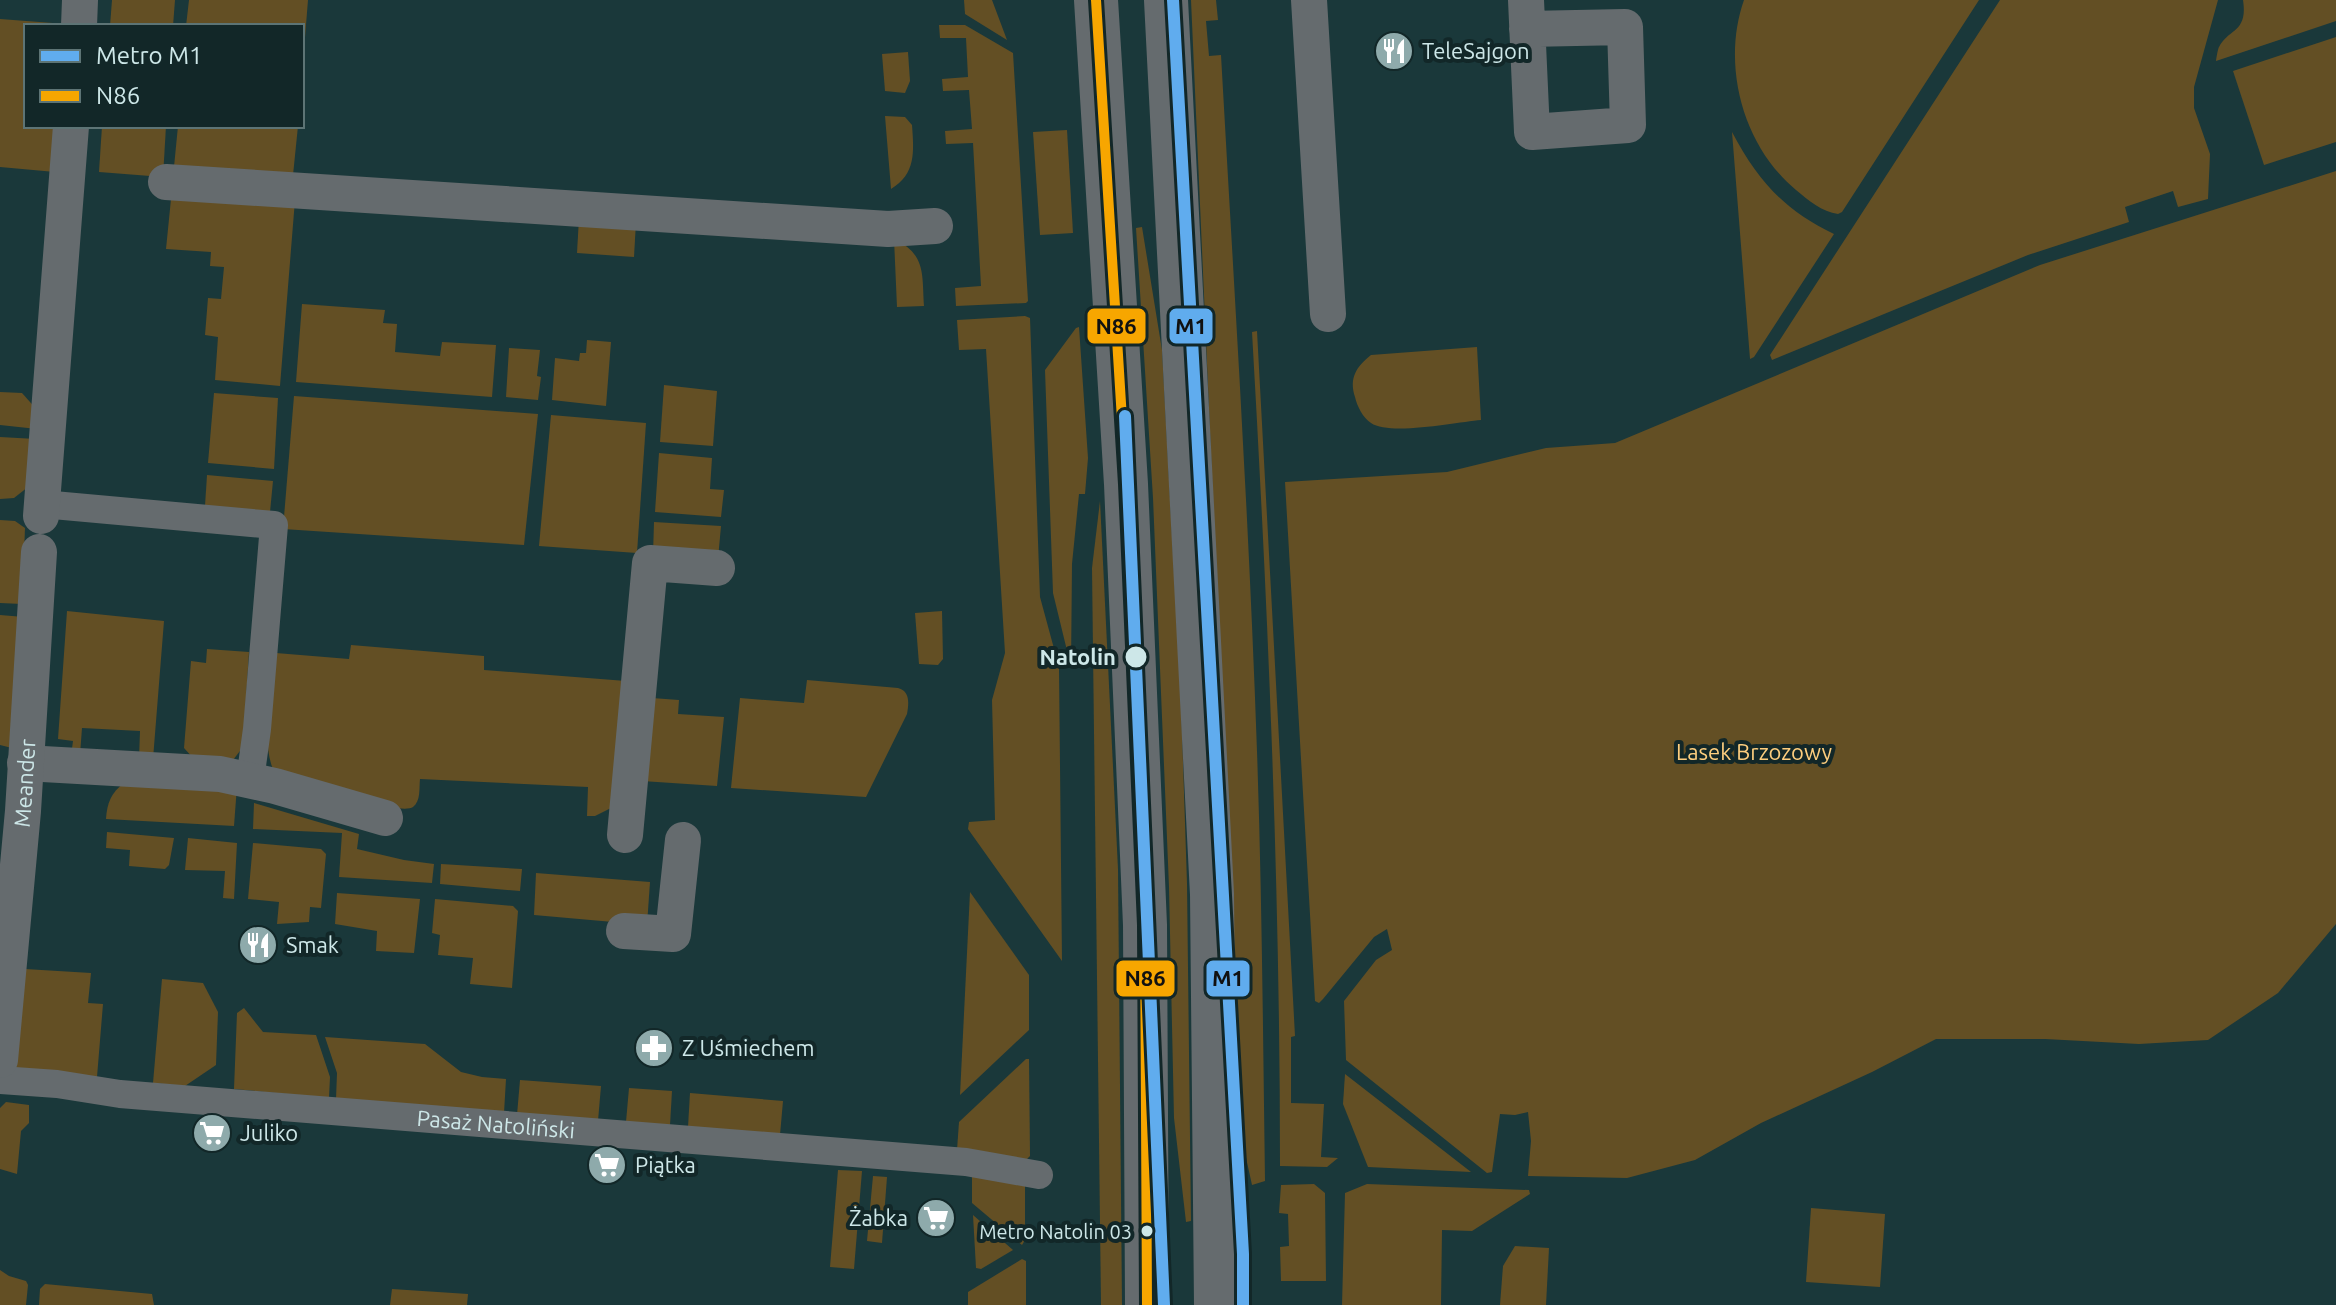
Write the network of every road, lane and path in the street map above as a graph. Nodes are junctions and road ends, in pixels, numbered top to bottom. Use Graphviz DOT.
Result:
graph roads {
  1 [pos="80,0"];
  2 [pos="1096,0"];
  3 [pos="1166,0"];
  4 [pos="1309,0"];
  5 [pos="79,24"];
  6 [pos="71,128"];
  7 [pos="166,182"];
  8 [pos="935,226"];
  9 [pos="1328,314"];
  10 [pos="42,510"];
  11 [pos="39,552"];
  12 [pos="717,568"];
  13 [pos="25,763"];
  14 [pos="250,780"];
  15 [pos="385,818"];
  16 [pos="625,835"];
  17 [pos="683,840"];
  18 [pos="624,931"];
  19 [pos="0,1060"];
  20 [pos="0,1080"];
  21 [pos="1039,1175"];
  22 [pos="1147,1305"];
  23 [pos="1216,1305"];
  1 -- 5 [label="street"];
  2 -- 22 [label="street"];
  3 -- 23 [label="street"];
  4 -- 9 [label="street"];
  6 -- 10 [label="street"];
  7 -- 8 [label="street"];
  10 -- 14 [label="street"];
  11 -- 13 [label="street, Meander"];
  12 -- 16 [label="street"];
  13 -- 14 [label="street"];
  13 -- 19 [label="street, Meander"];
  14 -- 15 [label="street"];
  17 -- 18 [label="street"];
  20 -- 21 [label="street, Pasaż Natoliński"];
}
